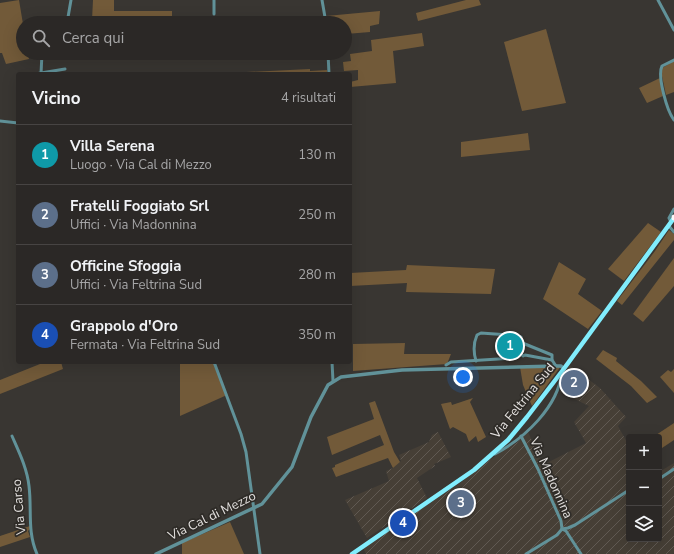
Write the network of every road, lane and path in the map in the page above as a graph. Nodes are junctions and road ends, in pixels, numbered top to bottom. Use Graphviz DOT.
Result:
graph roads {
  1 [pos="71,0"];
  2 [pos="214,0"];
  3 [pos="322,0"];
  4 [pos="658,0"];
  5 [pos="214,14"];
  6 [pos="68,16"];
  7 [pos="325,16"];
  8 [pos="674,30"];
  9 [pos="42,60"];
  10 [pos="328,60"];
  11 [pos="674,60"];
  12 [pos="65,69"];
  13 [pos="41,72"];
  14 [pos="47,72"];
  15 [pos="329,72"];
  16 [pos="674,120"];
  17 [pos="0,122"];
  18 [pos="16,123"];
  19 [pos="674,209"];
  20 [pos="672,220"];
  21 [pos="674,232"];
  22 [pos="520,342"];
  23 [pos="521,354"];
  24 [pos="552,360"];
  25 [pos="476,361"];
  26 [pos="215,364"];
  27 [pos="332,364"];
  28 [pos="446,365"];
  29 [pos="556,366"];
  30 [pos="563,370"];
  31 [pos="333,381"];
  32 [pos="12,436"];
  33 [pos="521,436"];
  34 [pos="492,456"];
  35 [pos="674,469"];
  36 [pos="662,477"];
  37 [pos="626,492"];
  38 [pos="254,509"];
  39 [pos="562,529"];
  40 [pos="37,554"];
  41 [pos="156,554"];
  42 [pos="260,554"];
  43 [pos="352,554"];
  44 [pos="526,554"];
  45 [pos="581,554"];
  1 -- 6 [label="street"];
  2 -- 5 [label="street"];
  3 -- 7 [label="street"];
  4 -- 8 [label="street"];
  9 -- 13 [label="street"];
  10 -- 15 [label="street"];
  11 -- 16 [label="street"];
  12 -- 14 [label="street"];
  17 -- 18 [label="street"];
  19 -- 20 [label="street, Via Feltrina Sud"];
  20 -- 21 [label="street"];
  20 -- 30 [label="main road, Via Feltrina Sud"];
  22 -- 23 [label="street"];
  22 -- 24 [label="street"];
  22 -- 25 [label="street"];
  23 -- 24 [label="street"];
  23 -- 25 [label="street"];
  24 -- 29 [label="street"];
  25 -- 28 [label="street"];
  26 -- 38 [label="street"];
  27 -- 31 [label="street"];
  29 -- 30 [label="street"];
  29 -- 31 [label="street"];
  30 -- 33 [label="street, Via Madonnina"];
  30 -- 34 [label="main road, Via Feltrina Sud"];
  31 -- 38 [label="street, Via Cal di Mezzo"];
  32 -- 40 [label="street, Via Carso"];
  33 -- 34 [label="street, Via Madonnina"];
  33 -- 39 [label="street, Via Madonnina"];
  34 -- 43 [label="main road, Via Feltrina Sud"];
  35 -- 36 [label="street"];
  37 -- 39 [label="street"];
  38 -- 41 [label="street, Via Cal di Mezzo"];
  38 -- 42 [label="street"];
  39 -- 44 [label="street"];
  39 -- 45 [label="street"];
}
